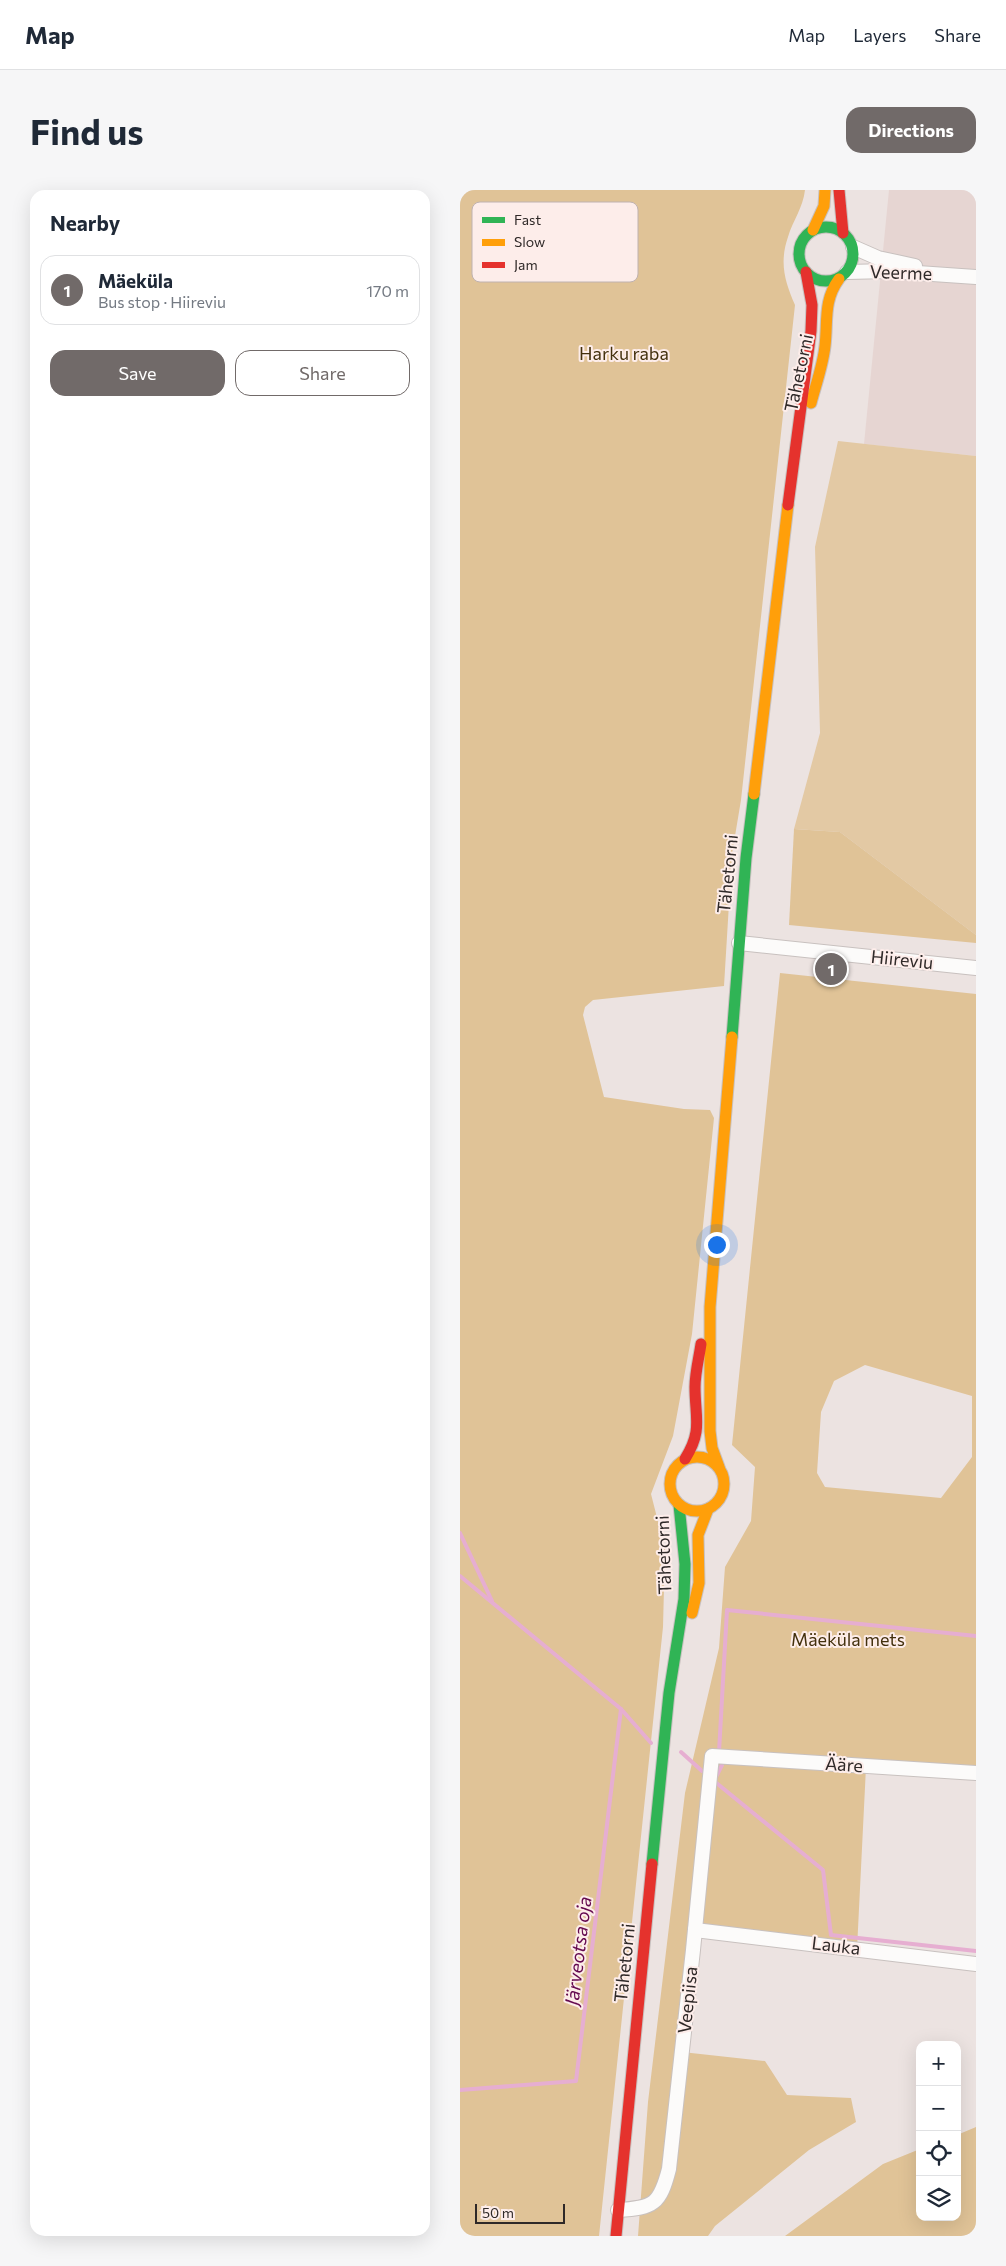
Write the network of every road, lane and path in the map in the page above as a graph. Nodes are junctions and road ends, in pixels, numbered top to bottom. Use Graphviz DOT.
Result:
graph roads {
  1 [pos="825,190"];
  2 [pos="839,190"];
  3 [pos="813,230"];
  4 [pos="843,233"];
  5 [pos="852,247"];
  6 [pos="806,272"];
  7 [pos="955,274"];
  8 [pos="843,275"];
  9 [pos="976,277"];
  10 [pos="798,447"];
  11 [pos="739,943"];
  12 [pos="976,968"];
  13 [pos="710,1307"];
  14 [pos="685,1460"];
  15 [pos="719,1467"];
  16 [pos="679,1505"];
  17 [pos="708,1509"];
  18 [pos="669,1693"];
  19 [pos="712,1756"];
  20 [pos="976,1773"];
  21 [pos="695,1930"];
  22 [pos="976,1964"];
  23 [pos="618,2210"];
  24 [pos="616,2236"];
  1 -- 3 [label="street"];
  2 -- 4 [label="street"];
  3 -- 4 [label="street"];
  3 -- 6 [label="street"];
  4 -- 5 [label="street"];
  5 -- 7 [label="street, Veerme"];
  5 -- 8 [label="street"];
  6 -- 8 [label="street"];
  6 -- 10 [label="street, Tähetorni"];
  7 -- 8 [label="street, Veerme"];
  7 -- 9 [label="street, Veerme"];
  8 -- 10 [label="street, Tähetorni"];
  10 -- 11 [label="street, Tähetorni"];
  11 -- 12 [label="street, Hiireviu"];
  11 -- 13 [label="street, Tähetorni"];
  13 -- 14 [label="street, Tähetorni"];
  13 -- 15 [label="street, Tähetorni"];
  14 -- 15 [label="street"];
  14 -- 16 [label="street"];
  15 -- 17 [label="street"];
  16 -- 17 [label="street"];
  16 -- 18 [label="street, Tähetorni"];
  17 -- 18 [label="street, Tähetorni"];
  18 -- 23 [label="street, Tähetorni"];
  19 -- 20 [label="street, Ääre"];
  19 -- 21 [label="street, Veepiisa"];
  21 -- 22 [label="street, Lauka"];
  21 -- 23 [label="street, Veepiisa"];
  23 -- 24 [label="street, Tähetorni"];
}
